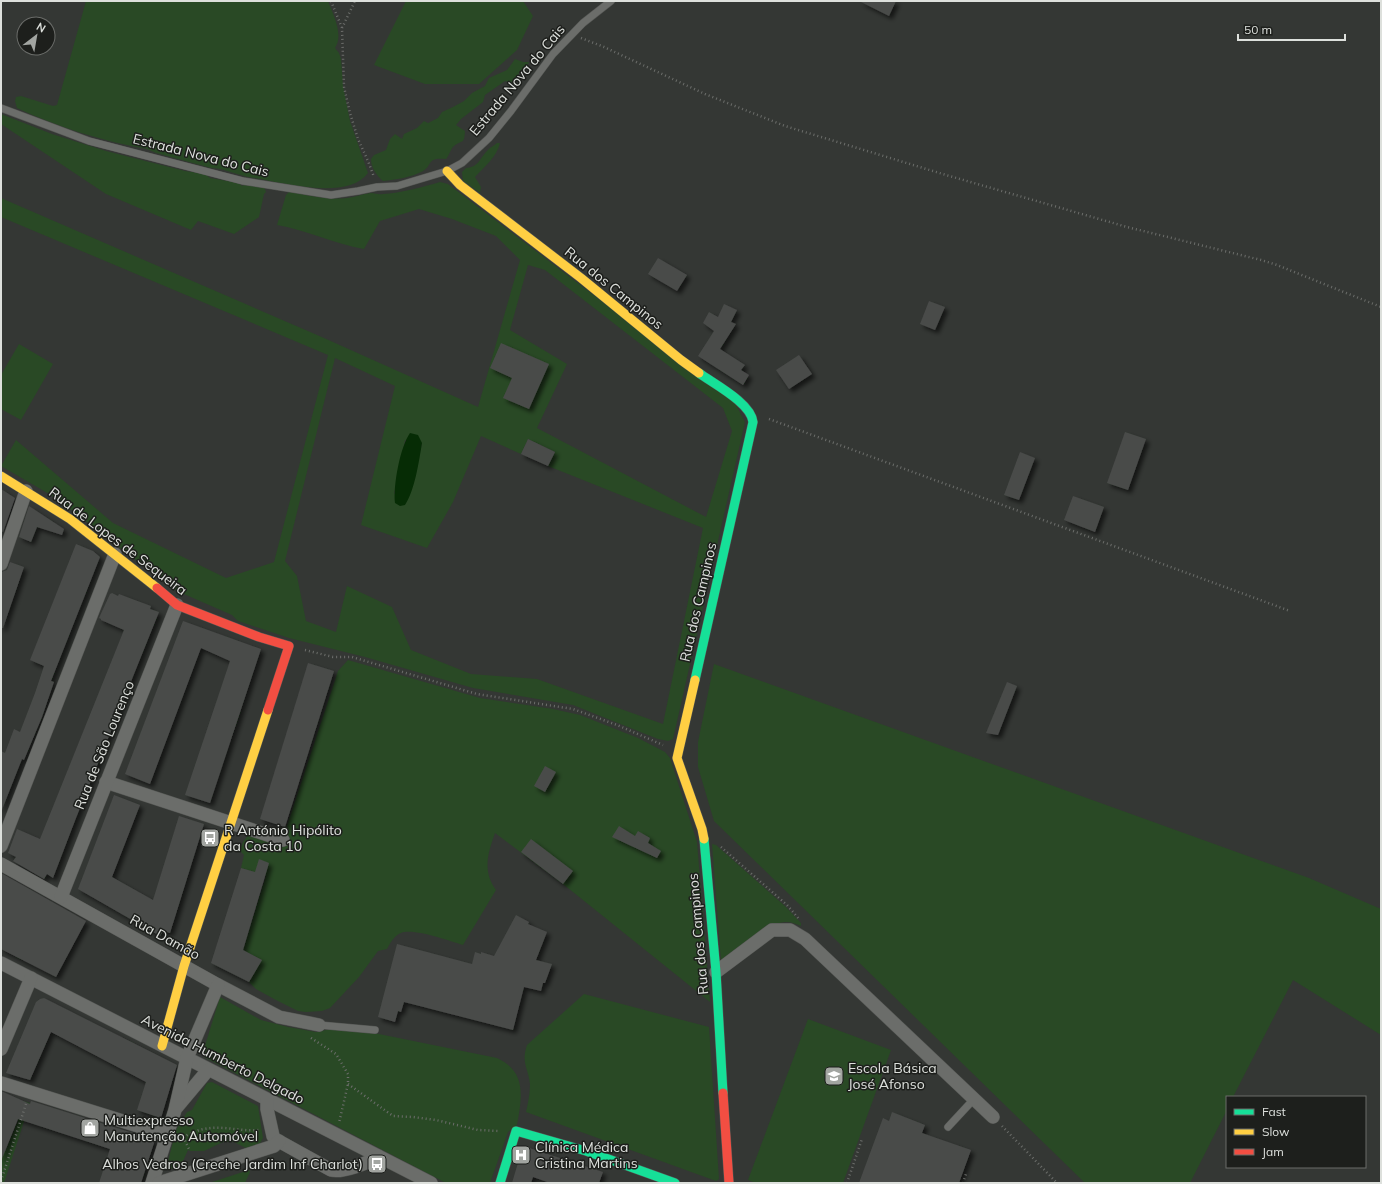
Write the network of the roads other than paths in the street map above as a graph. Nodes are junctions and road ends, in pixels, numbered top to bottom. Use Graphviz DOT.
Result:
graph roads {
  1 [pos="611,1"];
  2 [pos="1,108"];
  3 [pos="447,171"];
  4 [pos="1,476"];
  5 [pos="26,491"];
  6 [pos="115,554"];
  7 [pos="1,564"];
  8 [pos="177,605"];
  9 [pos="106,782"];
  10 [pos="230,823"];
  11 [pos="283,840"];
  12 [pos="1,846"];
  13 [pos="1,864"];
  14 [pos="61,897"];
  15 [pos="1,963"];
  16 [pos="184,966"];
  17 [pos="716,972"];
  18 [pos="31,978"];
  19 [pos="218,985"];
  20 [pos="319,1025"];
  21 [pos="375,1030"];
  22 [pos="162,1046"];
  23 [pos="1,1049"];
  24 [pos="187,1058"];
  25 [pos="208,1070"];
  26 [pos="1,1083"];
  27 [pos="974,1099"];
  28 [pos="268,1100"];
  29 [pos="175,1110"];
  30 [pos="993,1117"];
  31 [pos="948,1127"];
  32 [pos="167,1135"];
  33 [pos="279,1141"];
  34 [pos="378,1156"];
  35 [pos="152,1183"];
  36 [pos="159,1183"];
  37 [pos="431,1183"];
  38 [pos="500,1183"];
  39 [pos="674,1183"];
  40 [pos="729,1183"];
  1 -- 3 [label="lane, Estrada Nova do Cais"];
  2 -- 3 [label="lane, Estrada Nova do Cais"];
  3 -- 17 [label="street, Rua dos Campinos"];
  4 -- 5 [label="street, Rua de Lopes de Sequeira"];
  5 -- 6 [label="street, Rua de Lopes de Sequeira"];
  5 -- 7 [label="street"];
  6 -- 8 [label="street, Rua de Lopes de Sequeira"];
  6 -- 12 [label="street"];
  8 -- 9 [label="street, Rua de São Lourenço"];
  8 -- 10 [label="street, Rua de Lopes de Sequeira"];
  9 -- 10 [label="street"];
  9 -- 14 [label="street, Rua de São Lourenço"];
  10 -- 11 [label="street"];
  10 -- 16 [label="street"];
  13 -- 14 [label="street, Rua Damão"];
  14 -- 16 [label="street, Rua Damão"];
  15 -- 18 [label="street, Avenida Humberto Delgado"];
  16 -- 19 [label="street, Rua Damão"];
  16 -- 22 [label="street"];
  17 -- 27 [label="street"];
  17 -- 40 [label="street, Rua dos Campinos"];
  18 -- 22 [label="street, Avenida Humberto Delgado"];
  18 -- 23 [label="street"];
  19 -- 20 [label="street, Rua Damão"];
  19 -- 24 [label="street"];
  20 -- 21 [label="lane"];
  22 -- 24 [label="street, Avenida Humberto Delgado"];
  24 -- 25 [label="street, Avenida Humberto Delgado"];
  24 -- 29 [label="street"];
  25 -- 28 [label="street, Avenida Humberto Delgado"];
  25 -- 29 [label="street"];
  26 -- 32 [label="street"];
  27 -- 30 [label="street"];
  27 -- 31 [label="lane"];
  28 -- 33 [label="street"];
  28 -- 34 [label="street, Avenida Humberto Delgado"];
  29 -- 32 [label="street"];
  32 -- 35 [label="street"];
  33 -- 34 [label="street"];
  33 -- 36 [label="street"];
  34 -- 37 [label="street, Avenida Humberto Delgado"];
  38 -- 39 [label="street"];
}
